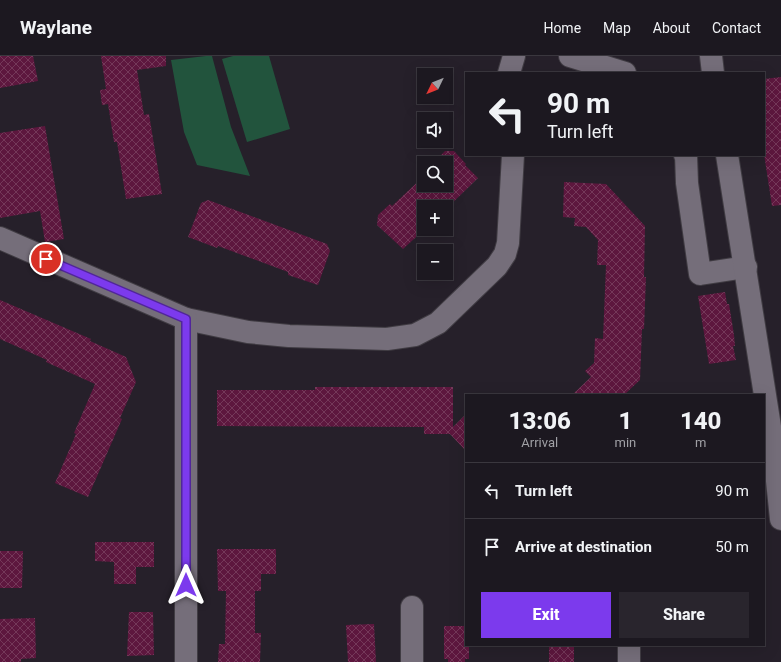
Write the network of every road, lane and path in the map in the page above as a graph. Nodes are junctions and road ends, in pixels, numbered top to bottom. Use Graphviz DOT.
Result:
graph roads {
  1 [pos="514,56"];
  2 [pos="570,56"];
  3 [pos="711,56"];
  4 [pos="509,72"];
  5 [pos="622,72"];
  6 [pos="714,72"];
  7 [pos="513,156"];
  8 [pos="686,156"];
  9 [pos="727,156"];
  10 [pos="0,238"];
  11 [pos="746,267"];
  12 [pos="186,319"];
  13 [pos="778,454"];
  14 [pos="781,519"];
  15 [pos="412,607"];
  16 [pos="629,646"];
  17 [pos="186,662"];
  18 [pos="412,662"];
  19 [pos="629,662"];
  1 -- 4 [label="street"];
  2 -- 5 [label="street"];
  3 -- 6 [label="street"];
  7 -- 12 [label="street"];
  8 -- 11 [label="street"];
  9 -- 11 [label="street"];
  10 -- 12 [label="street"];
  11 -- 13 [label="street"];
  12 -- 17 [label="street"];
  13 -- 14 [label="street"];
  15 -- 18 [label="street"];
  16 -- 19 [label="street"];
}
